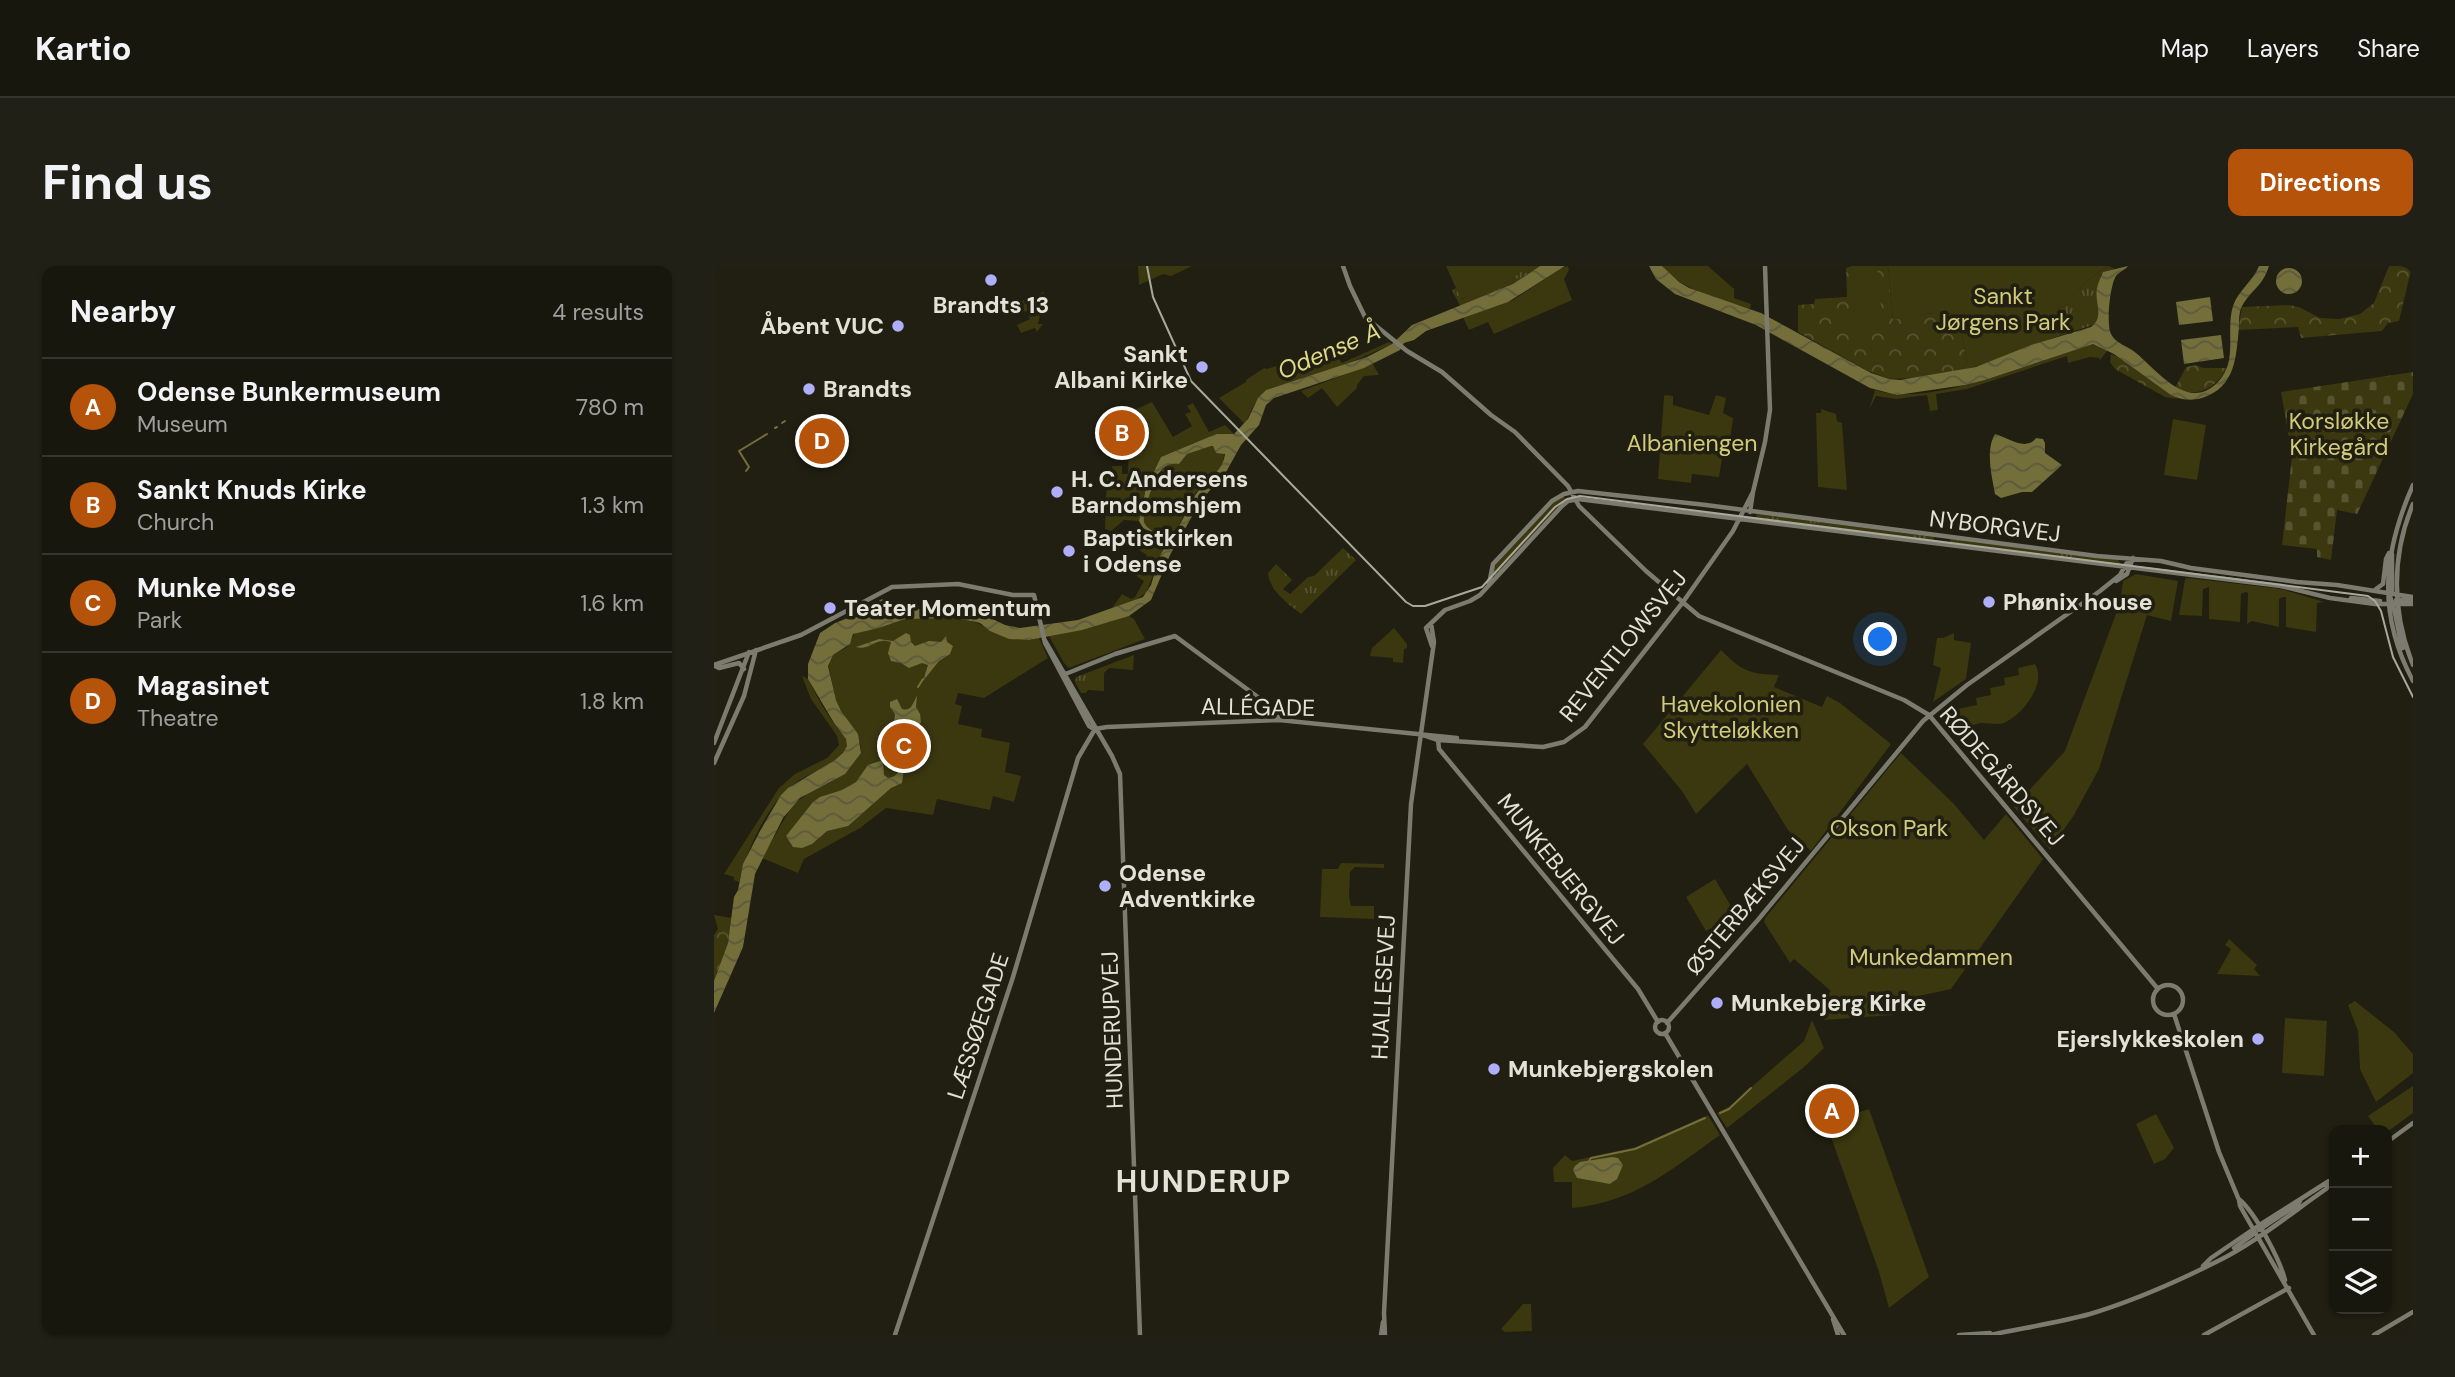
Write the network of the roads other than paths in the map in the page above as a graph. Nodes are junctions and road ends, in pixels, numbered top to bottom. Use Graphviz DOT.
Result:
graph roads {
  1 [pos="1343,266"];
  2 [pos="1765,266"];
  3 [pos="2413,485"];
  4 [pos="1572,491"];
  5 [pos="1575,499"];
  6 [pos="2413,504"];
  7 [pos="1747,511"];
  8 [pos="1742,518"];
  9 [pos="2391,549"];
  10 [pos="2134,558"];
  11 [pos="2127,569"];
  12 [pos="1487,588"];
  13 [pos="2371,589"];
  14 [pos="2393,599"];
  15 [pos="2413,600"];
  16 [pos="1683,602"];
  17 [pos="1431,623"];
  18 [pos="1432,646"];
  19 [pos="756,649"];
  20 [pos="750,652"];
  21 [pos="714,665"];
  22 [pos="2413,666"];
  23 [pos="744,669"];
  24 [pos="1064,674"];
  25 [pos="2413,681"];
  26 [pos="739,709"];
  27 [pos="1929,715"];
  28 [pos="1279,720"];
  29 [pos="1095,729"];
  30 [pos="1420,734"];
  31 [pos="1438,740"];
  32 [pos="1460,740"];
  33 [pos="714,743"];
  34 [pos="714,763"];
  35 [pos="2158,989"];
  36 [pos="2174,1014"];
  37 [pos="1658,1022"];
  38 [pos="1667,1023"];
  39 [pos="1665,1033"];
  40 [pos="2413,1123"];
  41 [pos="2392,1138"];
  42 [pos="2329,1182"];
  43 [pos="2329,1185"];
  44 [pos="2257,1232"];
  45 [pos="2203,1267"];
  46 [pos="2287,1286"];
  47 [pos="1384,1312"];
  48 [pos="2413,1312"];
  49 [pos="1832,1314"];
  50 [pos="2001,1333"];
  51 [pos="895,1335"];
  52 [pos="1140,1335"];
  53 [pos="1383,1335"];
  54 [pos="1838,1335"];
  55 [pos="1844,1335"];
  56 [pos="1959,1335"];
  57 [pos="1990,1335"];
  58 [pos="2204,1335"];
  59 [pos="2314,1335"];
  60 [pos="2374,1335"];
  1 -- 4 [label="street"];
  2 -- 7 [label="street, REVENTLOWSVEJ"];
  3 -- 9 [label="street"];
  4 -- 5 [label="street"];
  4 -- 7 [label="street, NYBORGVEJ"];
  4 -- 12 [label="street"];
  5 -- 8 [label="street, NYBORGVEJ"];
  5 -- 12 [label="street"];
  5 -- 16 [label="street, RØDEGÅRDSVEJ"];
  6 -- 14 [label="street"];
  7 -- 8 [label="street, REVENTLOWSVEJ"];
  7 -- 10 [label="street, NYBORGVEJ"];
  8 -- 11 [label="street, NYBORGVEJ"];
  8 -- 16 [label="street, REVENTLOWSVEJ"];
  9 -- 13 [label="street"];
  9 -- 14 [label="street"];
  10 -- 11 [label="street, ØSTERBÆKSVEJ"];
  10 -- 13 [label="street, NYBORGVEJ"];
  11 -- 14 [label="street, NYBORGVEJ"];
  11 -- 27 [label="street, ØSTERBÆKSVEJ"];
  12 -- 17 [label="street"];
  13 -- 14 [label="street, NYBORGVEJ"];
  14 -- 15 [label="street, NYBORGVEJ"];
  14 -- 15 [label="street, NYBORGVEJ"];
  14 -- 22 [label="street"];
  14 -- 25 [label="street"];
  16 -- 27 [label="street, RØDEGÅRDSVEJ"];
  16 -- 32 [label="street, REVENTLOWSVEJ"];
  17 -- 18 [label="street, HJALLESEVEJ"];
  17 -- 18 [label="street"];
  18 -- 30 [label="street, HJALLESEVEJ"];
  19 -- 20 [label="street"];
  19 -- 24 [label="street, HUNDERUPVEJ"];
  19 -- 26 [label="street"];
  20 -- 21 [label="street"];
  20 -- 23 [label="street"];
  20 -- 26 [label="street"];
  21 -- 23 [label="street"];
  23 -- 33 [label="street"];
  24 -- 28 [label="street"];
  24 -- 29 [label="street, HUNDERUPVEJ"];
  26 -- 34 [label="street"];
  27 -- 35 [label="street, RØDEGÅRDSVEJ"];
  27 -- 38 [label="street, ØSTERBÆKSVEJ"];
  28 -- 29 [label="street, ALLÉGADE"];
  28 -- 30 [label="street, ALLÉGADE"];
  29 -- 51 [label="street, LÆSSØEGADE"];
  29 -- 52 [label="street, HUNDERUPVEJ"];
  30 -- 31 [label="street, REVENTLOWSVEJ"];
  30 -- 32 [label="street, REVENTLOWSVEJ"];
  30 -- 47 [label="street, HJALLESEVEJ"];
  31 -- 32 [label="street, REVENTLOWSVEJ"];
  31 -- 37 [label="street, MUNKEBJERGVEJ"];
  35 -- 36 [label="street"];
  35 -- 36 [label="street"];
  36 -- 44 [label="street"];
  37 -- 38 [label="street"];
  37 -- 39 [label="street"];
  38 -- 39 [label="street"];
  39 -- 49 [label="street"];
  40 -- 41 [label="street"];
  42 -- 44 [label="street"];
  43 -- 44 [label="street"];
  44 -- 45 [label="street"];
  44 -- 45 [label="street"];
  44 -- 46 [label="street"];
  44 -- 46 [label="street"];
  45 -- 50 [label="street"];
  46 -- 58 [label="street"];
  46 -- 59 [label="street"];
  47 -- 53 [label="street, HJALLESEVEJ"];
  47 -- 53 [label="street, HJALLESEVEJ"];
  48 -- 60 [label="street"];
  49 -- 54 [label="street"];
  49 -- 55 [label="street"];
  50 -- 56 [label="street"];
  50 -- 57 [label="street"];
}
